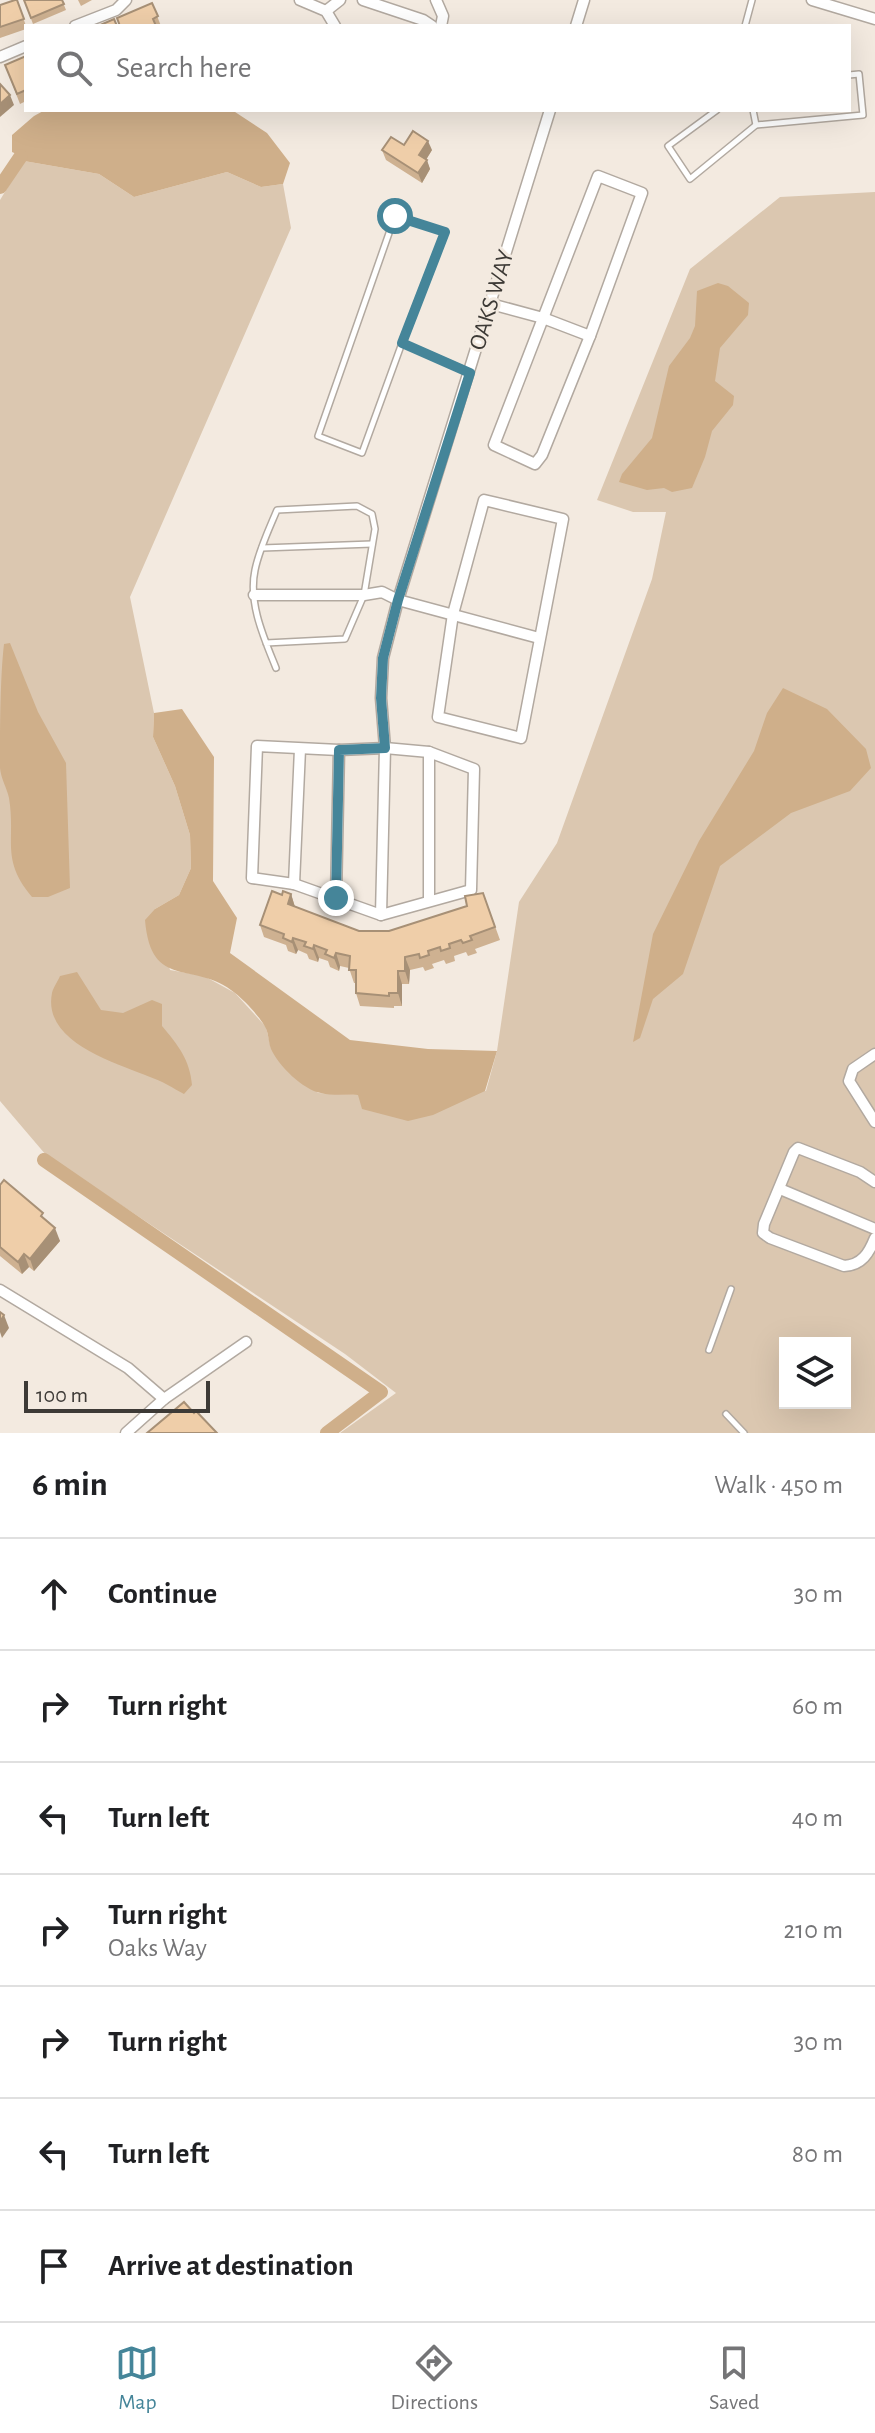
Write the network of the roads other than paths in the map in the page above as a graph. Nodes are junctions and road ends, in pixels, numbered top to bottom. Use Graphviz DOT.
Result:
graph roads {
  1 [pos="126,0"];
  2 [pos="300,0"];
  3 [pos="340,0"];
  4 [pos="363,0"];
  5 [pos="436,0"];
  6 [pos="584,0"];
  7 [pos="752,0"];
  8 [pos="812,0"];
  9 [pos="326,11"];
  10 [pos="875,19"];
  11 [pos="80,24"];
  12 [pos="334,24"];
  13 [pos="429,24"];
  14 [pos="441,24"];
  15 [pos="577,24"];
  16 [pos="746,24"];
  17 [pos="24,47"];
  18 [pos="0,57"];
  19 [pos="851,75"];
  20 [pos="549,112"];
  21 [pos="714,112"];
  22 [pos="753,112"];
  23 [pos="756,125"];
  24 [pos="491,304"];
  25 [pos="543,318"];
  26 [pos="590,336"];
  27 [pos="402,343"];
  28 [pos="470,373"];
  29 [pos="372,544"];
  30 [pos="262,548"];
  31 [pos="254,595"];
  32 [pos="364,595"];
  33 [pos="398,600"];
  34 [pos="453,614"];
  35 [pos="539,638"];
  36 [pos="266,643"];
  37 [pos="276,668"];
  38 [pos="385,748"];
  39 [pos="300,749"];
  40 [pos="339,750"];
  41 [pos="429,752"];
  42 [pos="294,884"];
  43 [pos="336,898"];
  44 [pos="429,900"];
  45 [pos="381,915"];
  46 [pos="875,1054"];
  47 [pos="875,1122"];
  48 [pos="875,1182"];
  49 [pos="780,1189"];
  50 [pos="875,1229"];
  51 [pos="875,1238"];
  52 [pos="731,1289"];
  53 [pos="0,1290"];
  54 [pos="246,1342"];
  55 [pos="709,1350"];
  56 [pos="164,1399"];
  57 [pos="726,1414"];
  58 [pos="126,1433"];
  59 [pos="744,1433"];
  1 -- 11 [label="street"];
  2 -- 9 [label="street"];
  3 -- 9 [label="street"];
  4 -- 13 [label="street"];
  5 -- 14 [label="street"];
  6 -- 15 [label="street"];
  7 -- 16 [label="lane"];
  8 -- 10 [label="street"];
  9 -- 12 [label="street"];
  17 -- 18 [label="street"];
  19 -- 23 [label="lane"];
  20 -- 24 [label="street, OAKS WAY"];
  21 -- 23 [label="lane"];
  22 -- 23 [label="lane"];
  24 -- 25 [label="street"];
  24 -- 28 [label="street, OAKS WAY"];
  25 -- 26 [label="street"];
  25 -- 26 [label="street"];
  25 -- 26 [label="street"];
  27 -- 27 [label="lane"];
  27 -- 28 [label="lane"];
  28 -- 33 [label="street, OAKS WAY"];
  29 -- 30 [label="lane"];
  29 -- 30 [label="lane"];
  29 -- 32 [label="lane"];
  30 -- 31 [label="lane"];
  31 -- 32 [label="street"];
  31 -- 36 [label="lane"];
  32 -- 33 [label="street"];
  32 -- 36 [label="lane"];
  33 -- 34 [label="street"];
  33 -- 38 [label="street, OAKS WAY"];
  34 -- 35 [label="street"];
  34 -- 35 [label="street"];
  34 -- 35 [label="street"];
  36 -- 37 [label="lane"];
  38 -- 40 [label="street"];
  38 -- 41 [label="street"];
  38 -- 45 [label="street, OAKS WAY"];
  39 -- 40 [label="street"];
  39 -- 42 [label="street"];
  39 -- 42 [label="street"];
  40 -- 43 [label="street"];
  41 -- 44 [label="street"];
  41 -- 44 [label="street"];
  42 -- 43 [label="street"];
  43 -- 45 [label="street"];
  44 -- 45 [label="street"];
  46 -- 47 [label="street"];
  48 -- 49 [label="street"];
  49 -- 50 [label="street"];
  49 -- 51 [label="street"];
  52 -- 55 [label="lane"];
  53 -- 56 [label="street"];
  54 -- 56 [label="street"];
  56 -- 58 [label="street"];
  57 -- 59 [label="lane"];
}
